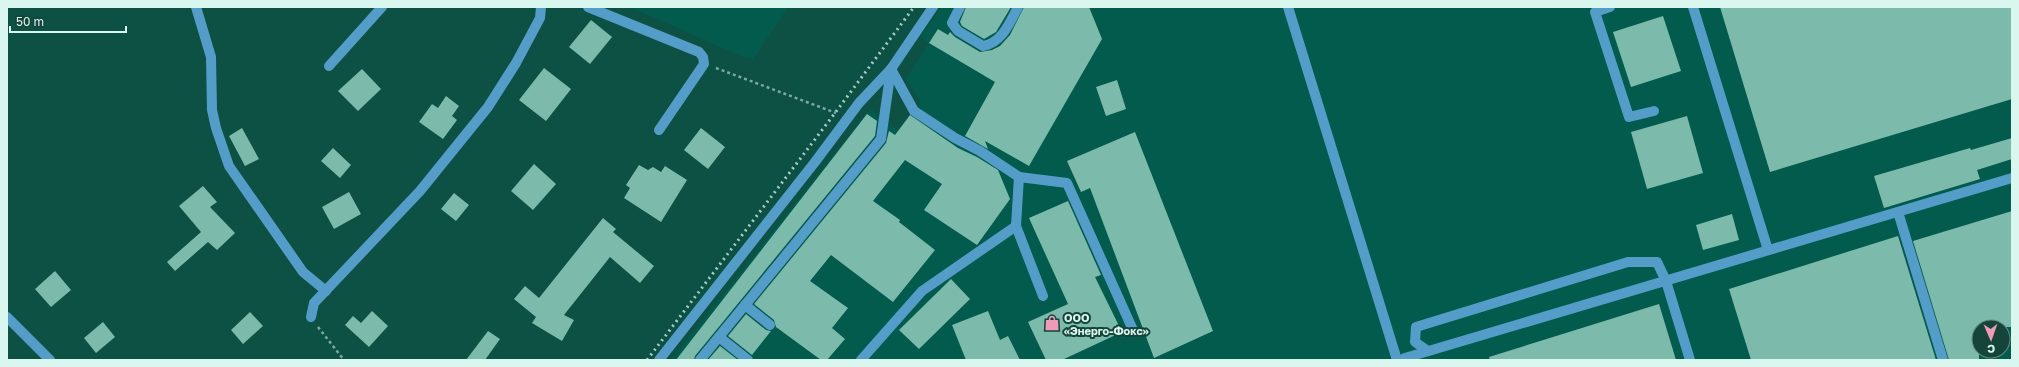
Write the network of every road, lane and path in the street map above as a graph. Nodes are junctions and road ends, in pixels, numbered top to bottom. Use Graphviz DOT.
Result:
graph roads {
  1 [pos="196,7"];
  2 [pos="382,7"];
  3 [pos="541,7"];
  4 [pos="588,7"];
  5 [pos="933,7"];
  6 [pos="960,7"];
  7 [pos="1018,7"];
  8 [pos="1288,7"];
  9 [pos="1610,7"];
  10 [pos="1693,7"];
  11 [pos="704,64"];
  12 [pos="329,66"];
  13 [pos="891,69"];
  14 [pos="859,103"];
  15 [pos="1654,111"];
  16 [pos="659,130"];
  17 [pos="1019,177"];
  18 [pos="2012,178"];
  19 [pos="1898,212"];
  20 [pos="1016,226"];
  21 [pos="1768,250"];
  22 [pos="1666,280"];
  23 [pos="326,292"];
  24 [pos="1043,296"];
  25 [pos="745,305"];
  26 [pos="7,317"];
  27 [pos="311,318"];
  28 [pos="770,325"];
  29 [pos="1133,330"];
  30 [pos="719,337"];
  31 [pos="1428,351"];
  32 [pos="50,360"];
  33 [pos="344,360"];
  34 [pos="659,360"];
  35 [pos="700,360"];
  36 [pos="748,360"];
  37 [pos="861,360"];
  38 [pos="1397,360"];
  39 [pos="1402,360"];
  40 [pos="1690,360"];
  41 [pos="1943,360"];
  1 -- 23 [label="street"];
  2 -- 12 [label="street"];
  3 -- 23 [label="street"];
  4 -- 11 [label="street"];
  5 -- 13 [label="street"];
  6 -- 7 [label="street"];
  8 -- 38 [label="street"];
  9 -- 15 [label="street"];
  10 -- 21 [label="street"];
  11 -- 14 [label="path"];
  11 -- 16 [label="street"];
  13 -- 14 [label="street"];
  13 -- 17 [label="street"];
  13 -- 25 [label="street"];
  14 -- 34 [label="street"];
  17 -- 20 [label="street"];
  17 -- 29 [label="street"];
  18 -- 19 [label="street"];
  19 -- 21 [label="street"];
  19 -- 41 [label="street"];
  20 -- 24 [label="street"];
  20 -- 37 [label="street"];
  21 -- 22 [label="street"];
  22 -- 31 [label="street"];
  22 -- 31 [label="street"];
  22 -- 40 [label="street"];
  23 -- 27 [label="street"];
  25 -- 28 [label="street"];
  25 -- 30 [label="street"];
  26 -- 32 [label="street"];
  27 -- 33 [label="path"];
  30 -- 35 [label="street"];
  30 -- 36 [label="street"];
  31 -- 39 [label="street"];
}
